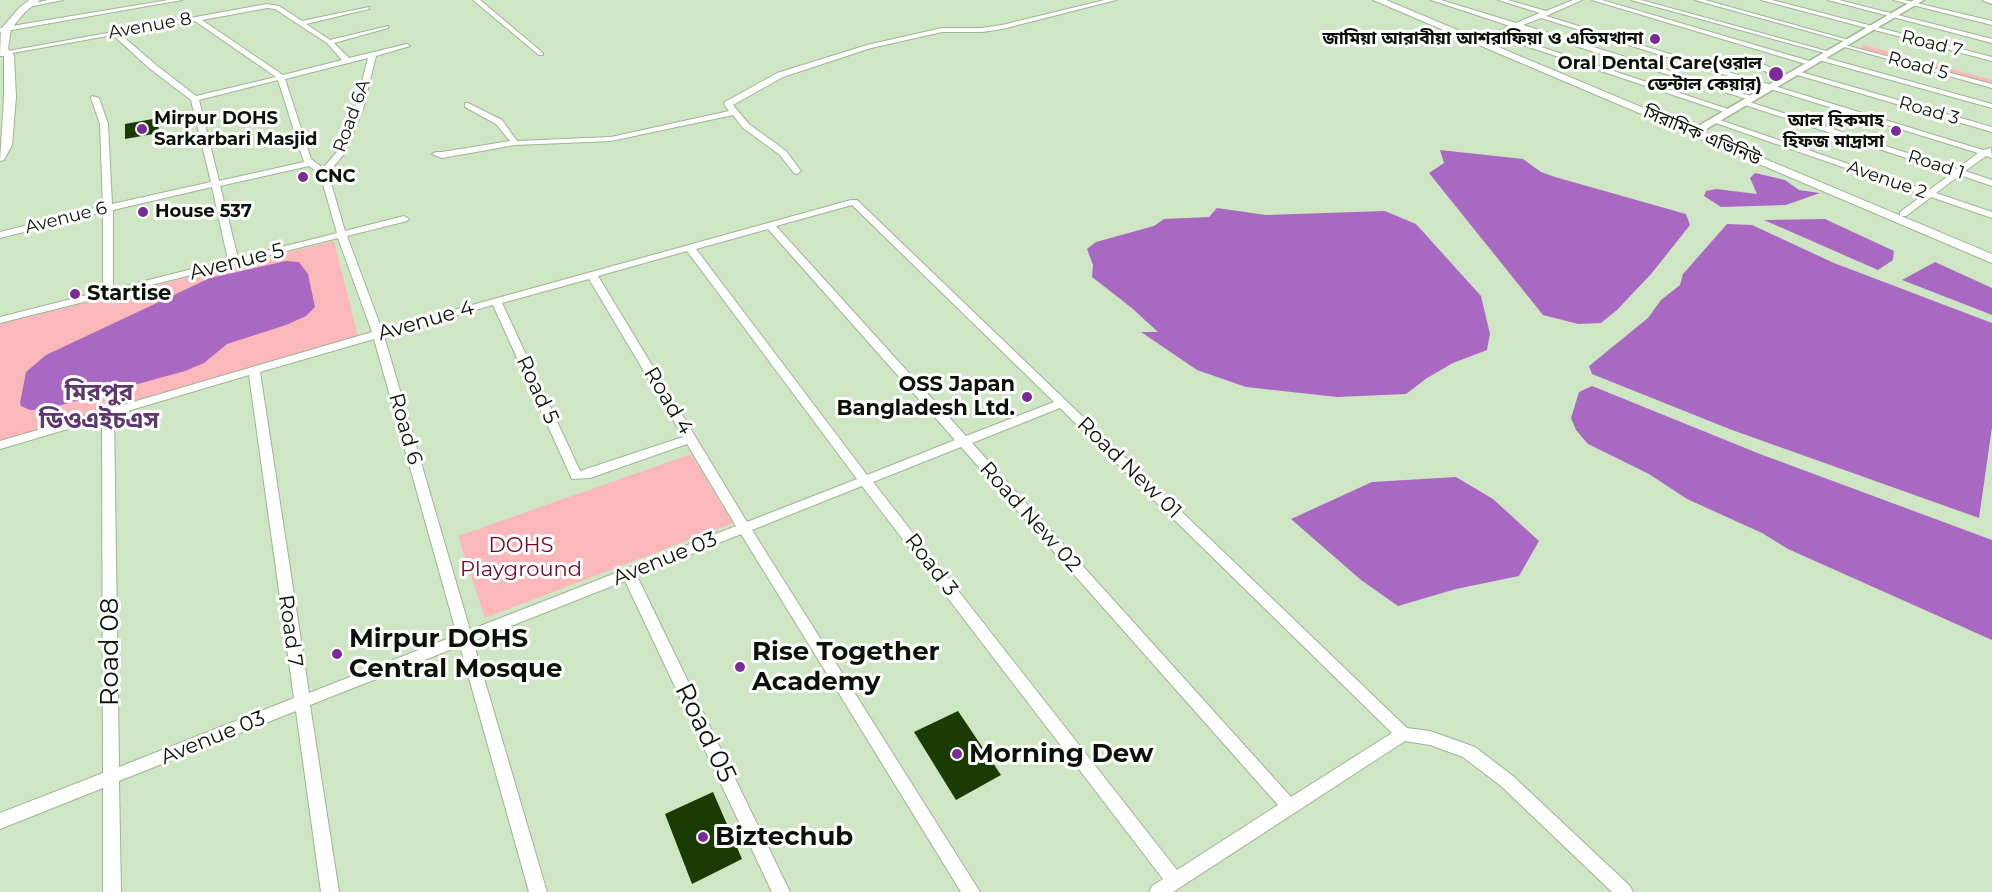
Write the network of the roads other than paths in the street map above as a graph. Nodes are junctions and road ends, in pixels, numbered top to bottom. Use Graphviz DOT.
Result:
graph roads {
  1 [pos="60,0"];
  2 [pos="179,0"];
  3 [pos="476,0"];
  4 [pos="1113,0"];
  5 [pos="1378,0"];
  6 [pos="1389,0"];
  7 [pos="1434,0"];
  8 [pos="1501,0"];
  9 [pos="1564,0"];
  10 [pos="1595,0"];
  11 [pos="1635,0"];
  12 [pos="1698,0"];
  13 [pos="1764,0"];
  14 [pos="1831,0"];
  15 [pos="1896,0"];
  16 [pos="1986,0"];
  17 [pos="1576,1"];
  18 [pos="32,2"];
  19 [pos="1917,2"];
  20 [pos="1992,2"];
  21 [pos="367,8"];
  22 [pos="1544,14"];
  23 [pos="1895,16"];
  24 [pos="195,18"];
  25 [pos="300,23"];
  26 [pos="1992,24"];
  27 [pos="1518,25"];
  28 [pos="386,27"];
  29 [pos="1871,28"];
  30 [pos="3,30"];
  31 [pos="115,33"];
  32 [pos="1497,34"];
  33 [pos="1483,39"];
  34 [pos="1992,40"];
  35 [pos="329,42"];
  36 [pos="1848,42"];
  37 [pos="408,46"];
  38 [pos="2,51"];
  39 [pos="373,54"];
  40 [pos="541,54"];
  41 [pos="1821,58"];
  42 [pos="1992,59"];
  43 [pos="347,61"];
  44 [pos="1754,64"];
  45 [pos="1793,74"];
  46 [pos="281,77"];
  47 [pos="1992,78"];
  48 [pos="1992,86"];
  49 [pos="1771,87"];
  50 [pos="95,98"];
  51 [pos="195,99"];
  52 [pos="1748,100"];
  53 [pos="468,105"];
  54 [pos="1992,106"];
  55 [pos="1730,111"];
  56 [pos="734,112"];
  57 [pos="1713,121"];
  58 [pos="1700,129"];
  59 [pos="1992,130"];
  60 [pos="515,143"];
  61 [pos="1989,152"];
  62 [pos="1,154"];
  63 [pos="436,154"];
  64 [pos="309,163"];
  65 [pos="798,171"];
  66 [pos="1959,172"];
  67 [pos="324,173"];
  68 [pos="216,183"];
  69 [pos="1992,183"];
  70 [pos="1928,194"];
  71 [pos="854,202"];
  72 [pos="108,208"];
  73 [pos="1903,214"];
  74 [pos="1992,215"];
  75 [pos="404,219"];
  76 [pos="770,225"];
  77 [pos="0,235"];
  78 [pos="342,235"];
  79 [pos="690,248"];
  80 [pos="1992,251"];
  81 [pos="1992,259"];
  82 [pos="234,263"];
  83 [pos="592,275"];
  84 [pos="108,294"];
  85 [pos="496,301"];
  86 [pos="0,320"];
  87 [pos="378,334"];
  88 [pos="254,370"];
  89 [pos="1062,403"];
  90 [pos="108,412"];
  91 [pos="691,438"];
  92 [pos="963,442"];
  93 [pos="0,445"];
  94 [pos="865,481"];
  95 [pos="744,528"];
  96 [pos="629,574"];
  97 [pos="465,638"];
  98 [pos="300,703"];
  99 [pos="1403,735"];
  100 [pos="111,778"];
  101 [pos="1290,807"];
  102 [pos="0,821"];
  103 [pos="1176,881"];
  104 [pos="112,892"];
  105 [pos="330,892"];
  106 [pos="538,892"];
  107 [pos="781,892"];
  108 [pos="971,892"];
  109 [pos="1158,892"];
  110 [pos="1624,892"];
  1 -- 18 [label="street"];
  2 -- 30 [label="street"];
  3 -- 40 [label="street"];
  4 -- 56 [label="street"];
  5 -- 81 [label="main road, সিরামিক এভিনিউ"];
  6 -- 33 [label="main road, সিরামিক এভিনিউ"];
  7 -- 27 [label="street, Road 1"];
  8 -- 22 [label="street"];
  9 -- 17 [label="street"];
  10 -- 41 [label="street"];
  11 -- 41 [label="street"];
  12 -- 36 [label="street"];
  13 -- 29 [label="street, Road 7"];
  14 -- 23 [label="street"];
  15 -- 19 [label="street"];
  16 -- 20 [label="street"];
  17 -- 22 [label="street"];
  18 -- 30 [label="main road"];
  19 -- 23 [label="street"];
  19 -- 26 [label="street"];
  21 -- 25 [label="street"];
  22 -- 27 [label="street"];
  22 -- 49 [label="street"];
  23 -- 29 [label="street"];
  23 -- 34 [label="street"];
  24 -- 25 [label="street, Avenue 8"];
  24 -- 31 [label="street, Avenue 8"];
  24 -- 46 [label="street"];
  25 -- 35 [label="street, Avenue 8"];
  27 -- 32 [label="street"];
  27 -- 52 [label="street, Road 1"];
  28 -- 35 [label="street"];
  29 -- 36 [label="street"];
  29 -- 42 [label="street, Road 7"];
  30 -- 38 [label="main road"];
  31 -- 38 [label="street, Avenue 8"];
  31 -- 51 [label="street"];
  32 -- 33 [label="street"];
  32 -- 55 [label="street"];
  33 -- 58 [label="main road, সিরামিক এভিনিউ"];
  35 -- 43 [label="street, Avenue 8"];
  36 -- 41 [label="street"];
  36 -- 47 [label="street"];
  36 -- 48 [label="street, Road 5"];
  37 -- 39 [label="street"];
  38 -- 62 [label="main road"];
  39 -- 43 [label="street"];
  39 -- 67 [label="street, Road 6A"];
  41 -- 45 [label="street"];
  41 -- 54 [label="street"];
  43 -- 46 [label="street"];
  44 -- 45 [label="street, Road 3"];
  45 -- 49 [label="street"];
  45 -- 59 [label="street, Road 3"];
  46 -- 51 [label="street"];
  46 -- 64 [label="street"];
  49 -- 52 [label="street"];
  49 -- 61 [label="street"];
  50 -- 72 [label="street"];
  51 -- 68 [label="street"];
  52 -- 55 [label="street"];
  52 -- 66 [label="street, Road 1"];
  53 -- 60 [label="street"];
  55 -- 57 [label="street"];
  56 -- 60 [label="street"];
  56 -- 65 [label="street"];
  57 -- 58 [label="street"];
  57 -- 70 [label="street, Avenue 2"];
  58 -- 73 [label="main road, সিরামিক এভিনিউ"];
  60 -- 63 [label="street"];
  61 -- 66 [label="street"];
  64 -- 67 [label="street"];
  64 -- 68 [label="street, Avenue 6"];
  66 -- 69 [label="street, Road 1"];
  66 -- 70 [label="street"];
  67 -- 78 [label="street, Road 6"];
  68 -- 72 [label="street, Avenue 6"];
  68 -- 82 [label="street"];
  70 -- 73 [label="street"];
  70 -- 74 [label="street, Avenue 2"];
  71 -- 76 [label="street, Avenue 4"];
  71 -- 89 [label="street, Road New 01"];
  72 -- 77 [label="street, Avenue 6"];
  72 -- 84 [label="street"];
  73 -- 80 [label="main road, সিরামিক এভিনিউ"];
  75 -- 78 [label="street, Avenue 5"];
  76 -- 79 [label="street, Avenue 4"];
  76 -- 92 [label="street, Road New 02"];
  78 -- 82 [label="street, Avenue 5"];
  78 -- 87 [label="street, Road 6"];
  79 -- 83 [label="street, Avenue 4"];
  79 -- 94 [label="street, Road 3"];
  82 -- 84 [label="street, Avenue 5"];
  83 -- 85 [label="street, Avenue 4"];
  83 -- 91 [label="street, Road 4"];
  84 -- 86 [label="street, Avenue 5"];
  85 -- 87 [label="street, Avenue 4"];
  85 -- 91 [label="street, Road 5"];
  87 -- 88 [label="street, Avenue 4"];
  87 -- 97 [label="street, Road 6"];
  88 -- 90 [label="street, Avenue 4"];
  88 -- 98 [label="street, Road 7"];
  89 -- 92 [label="street, Avenue 03"];
  89 -- 99 [label="street, Road New 01"];
  90 -- 93 [label="street, Avenue 4"];
  90 -- 100 [label="street, Road 08"];
  91 -- 95 [label="street, Road 4"];
  92 -- 94 [label="street, Avenue 03"];
  92 -- 101 [label="street, Road New 02"];
  94 -- 95 [label="street, Avenue 03"];
  94 -- 103 [label="street, Road 3"];
  95 -- 96 [label="street, Avenue 03"];
  95 -- 108 [label="street, Road 4"];
  96 -- 97 [label="street, Avenue 03"];
  96 -- 107 [label="street, Road 05"];
  97 -- 98 [label="street, Avenue 03"];
  97 -- 106 [label="street, Road 6"];
  98 -- 100 [label="street, Avenue 03"];
  98 -- 105 [label="street, Road 7"];
  99 -- 101 [label="street"];
  99 -- 110 [label="street"];
  100 -- 102 [label="street, Avenue 03"];
  100 -- 104 [label="street, Road 08"];
  101 -- 103 [label="street"];
  103 -- 109 [label="street"];
}
